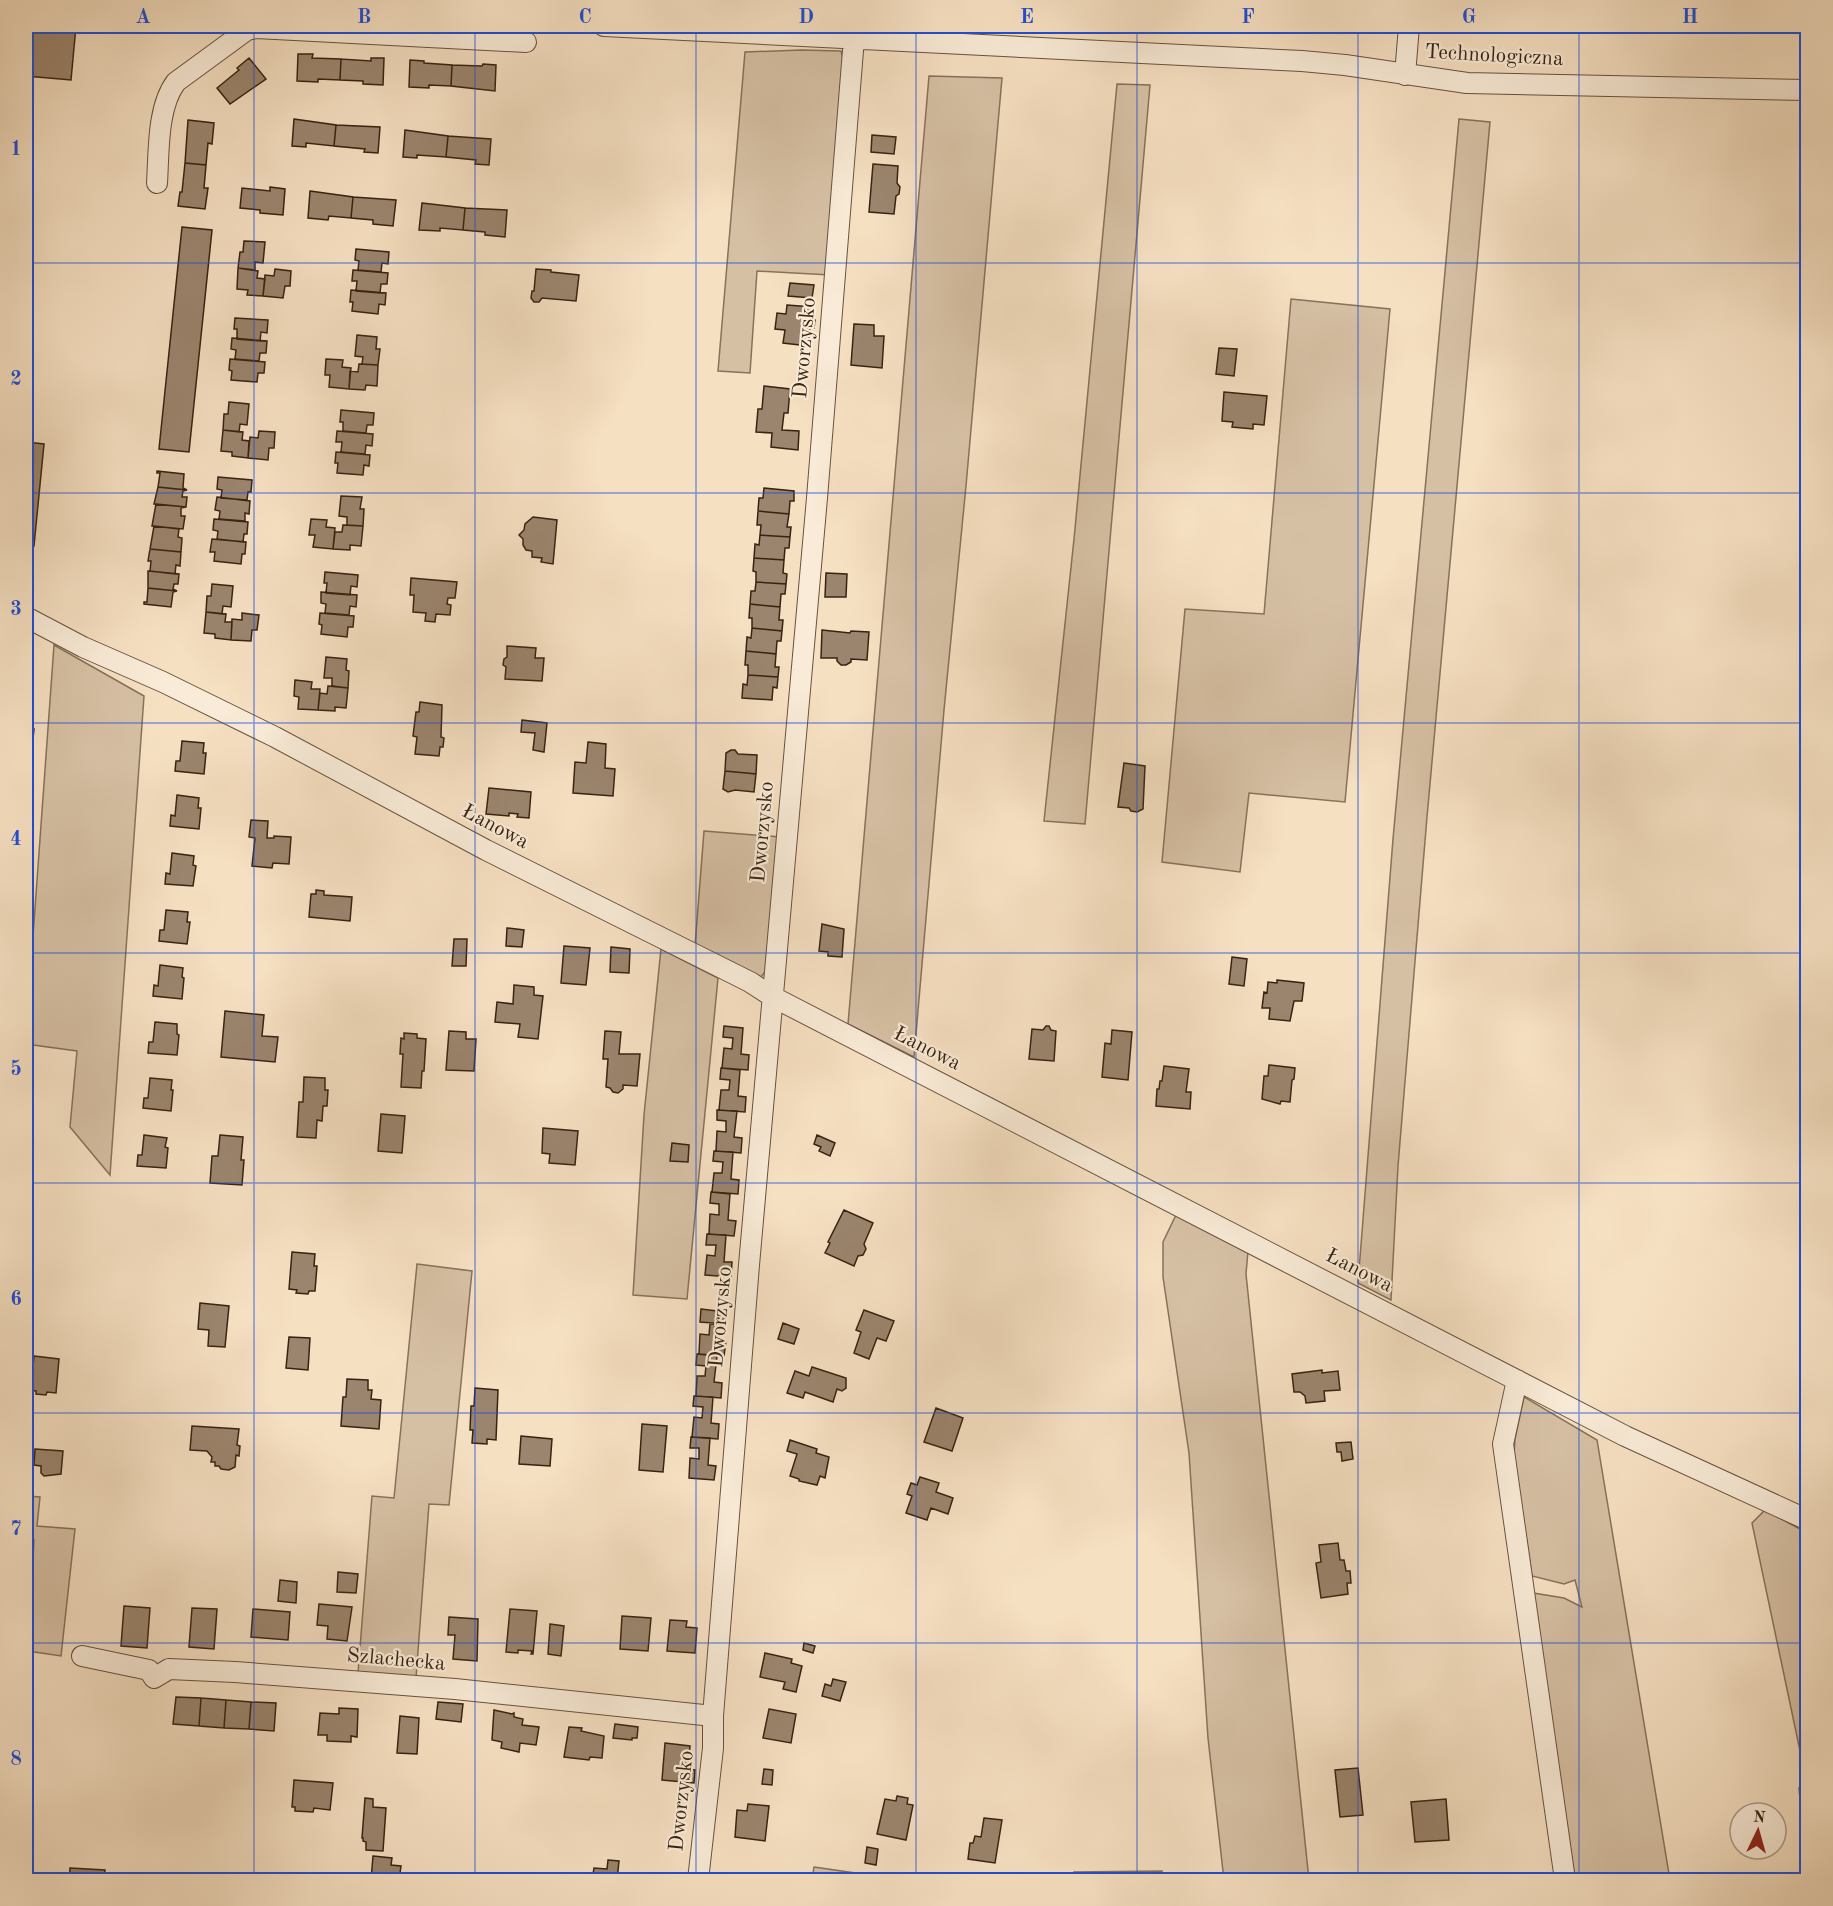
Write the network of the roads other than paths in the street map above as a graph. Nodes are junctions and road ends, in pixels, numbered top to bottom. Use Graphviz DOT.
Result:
graph roads {
  1 [pos="604,26"];
  2 [pos="1409,26"];
  3 [pos="257,27"];
  4 [pos="854,38"];
  5 [pos="526,42"];
  6 [pos="1405,75"];
  7 [pos="1808,90"];
  8 [pos="157,183"];
  9 [pos="26,617"];
  10 [pos="773,997"];
  11 [pos="1517,1380"];
  12 [pos="1808,1520"];
  13 [pos="82,1656"];
  14 [pos="713,1716"];
  15 [pos="698,1881"];
  16 [pos="1565,1881"];
  1 -- 4 [label="street"];
  2 -- 6 [label="street"];
  3 -- 5 [label="street"];
  3 -- 8 [label="street"];
  4 -- 6 [label="street, Technologiczna"];
  4 -- 10 [label="street, Dworzysko"];
  6 -- 7 [label="street, Technologiczna"];
  9 -- 10 [label="street, Łanowa"];
  10 -- 11 [label="street, Łanowa"];
  10 -- 14 [label="street, Dworzysko"];
  11 -- 12 [label="street, Łanowa"];
  11 -- 16 [label="street"];
  13 -- 14 [label="street, Szlachecka"];
  14 -- 15 [label="street, Dworzysko"];
}
